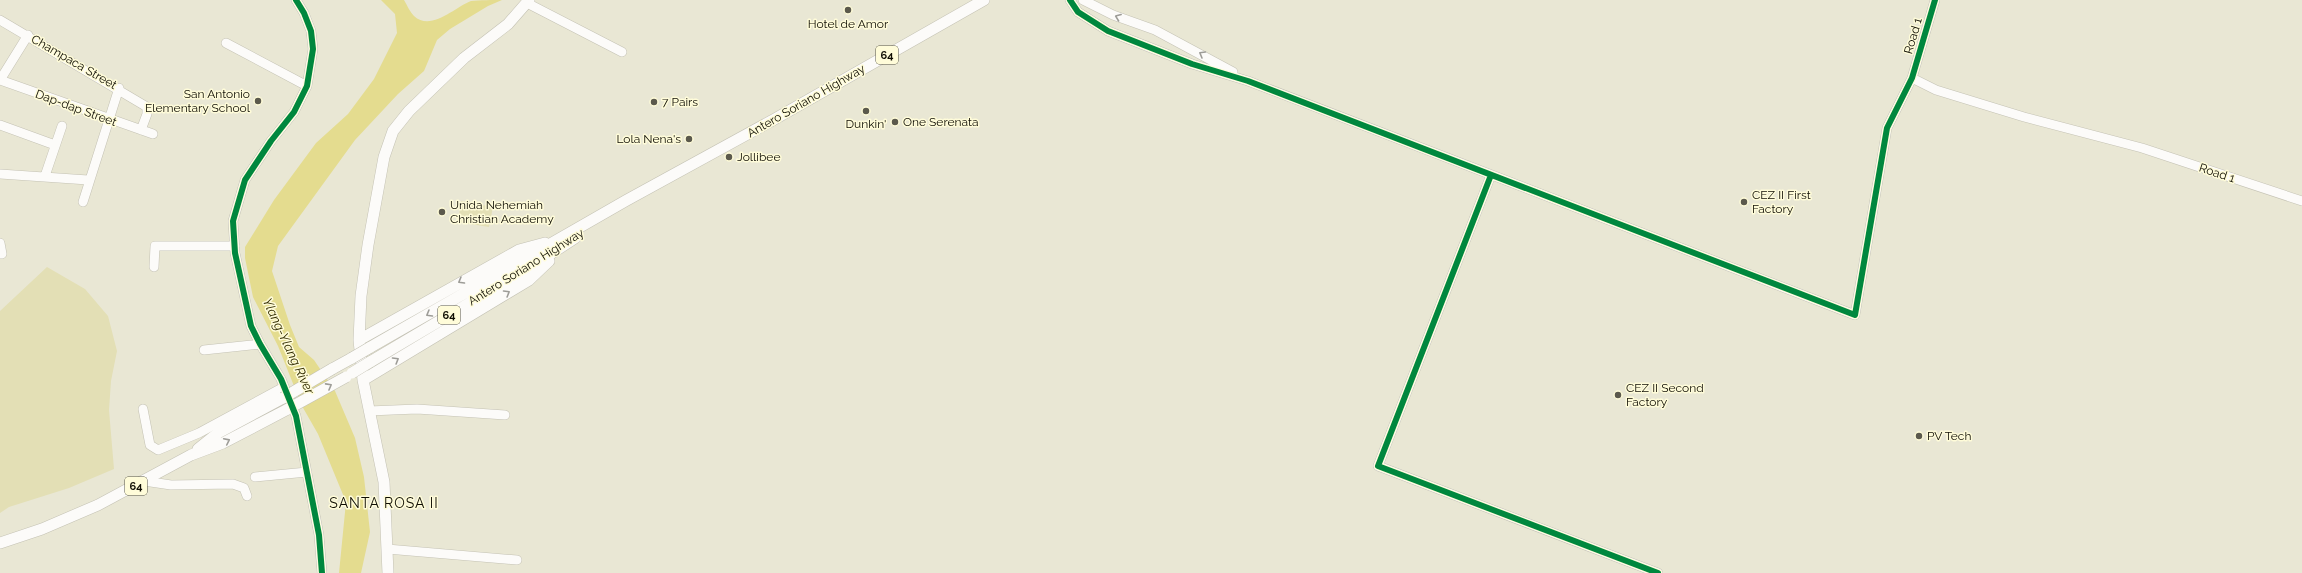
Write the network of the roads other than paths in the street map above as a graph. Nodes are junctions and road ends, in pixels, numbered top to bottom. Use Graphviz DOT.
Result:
graph roads {
  1 [pos="296,0"];
  2 [pos="984,0"];
  3 [pos="1070,0"];
  4 [pos="1083,0"];
  5 [pos="1935,0"];
  6 [pos="528,2"];
  7 [pos="0,20"];
  8 [pos="28,36"];
  9 [pos="226,43"];
  10 [pos="622,52"];
  11 [pos="1912,78"];
  12 [pos="0,80"];
  13 [pos="1248,81"];
  14 [pos="307,86"];
  15 [pos="119,88"];
  16 [pos="108,119"];
  17 [pos="0,125"];
  18 [pos="62,126"];
  19 [pos="141,130"];
  20 [pos="153,134"];
  21 [pos="55,146"];
  22 [pos="0,174"];
  23 [pos="1491,175"];
  24 [pos="45,176"];
  25 [pos="88,180"];
  26 [pos="2302,201"];
  27 [pos="83,202"];
  28 [pos="563,242"];
  29 [pos="0,243"];
  30 [pos="235,246"];
  31 [pos="0,254"];
  32 [pos="154,267"];
  33 [pos="359,340"];
  34 [pos="260,344"];
  35 [pos="204,350"];
  36 [pos="363,380"];
  37 [pos="284,392"];
  38 [pos="143,409"];
  39 [pos="369,411"];
  40 [pos="505,415"];
  41 [pos="191,455"];
  42 [pos="307,472"];
  43 [pos="255,477"];
  44 [pos="144,482"];
  45 [pos="247,496"];
  46 [pos="0,543"];
  47 [pos="387,549"];
  48 [pos="517,560"];
  49 [pos="322,573"];
  50 [pos="388,573"];
  51 [pos="1658,573"];
  1 -- 14 [label="street"];
  2 -- 28 [label="main road, Antero Soriano Highway / 64"];
  3 -- 13 [label="street"];
  13 -- 4 [label="street, one-way"];
  5 -- 11 [label="street, Road 1"];
  6 -- 10 [label="street"];
  6 -- 33 [label="main road"];
  7 -- 8 [label="street, Champaca Street"];
  8 -- 12 [label="street"];
  8 -- 15 [label="street, Champaca Street"];
  9 -- 14 [label="street"];
  11 -- 23 [label="street"];
  11 -- 26 [label="street, Road 1"];
  12 -- 16 [label="street, Dap-dap Street"];
  13 -- 23 [label="street"];
  14 -- 30 [label="street"];
  15 -- 16 [label="street"];
  15 -- 19 [label="street, Champaca Street"];
  16 -- 19 [label="street, Dap-dap Street"];
  16 -- 25 [label="street"];
  17 -- 21 [label="street"];
  18 -- 21 [label="street"];
  19 -- 20 [label="street, Dap-dap Street"];
  21 -- 24 [label="street"];
  22 -- 24 [label="street"];
  23 -- 51 [label="street"];
  24 -- 25 [label="street"];
  25 -- 27 [label="street"];
  28 -- 33 [label="main road, one-way"];
  36 -- 28 [label="main road, one-way"];
  28 -- 37 [label="main road, Antero Soriano Highway / 64, one-way, bridge"];
  41 -- 28 [label="main road, Antero Soriano Highway / 64, one-way, bridge"];
  29 -- 31 [label="street"];
  30 -- 32 [label="street"];
  30 -- 34 [label="street"];
  33 -- 36 [label="main road"];
  34 -- 35 [label="street"];
  34 -- 37 [label="street"];
  36 -- 39 [label="main road"];
  37 -- 38 [label="street"];
  37 -- 41 [label="main road, Antero Soriano Highway / 64"];
  37 -- 42 [label="street"];
  39 -- 40 [label="street"];
  39 -- 47 [label="main road"];
  41 -- 44 [label="main road, Antero Soriano Highway / 64"];
  42 -- 43 [label="street"];
  42 -- 49 [label="street"];
  44 -- 45 [label="street"];
  44 -- 46 [label="main road, Antero Soriano Highway / 64"];
  47 -- 48 [label="street"];
  47 -- 50 [label="main road"];
}
